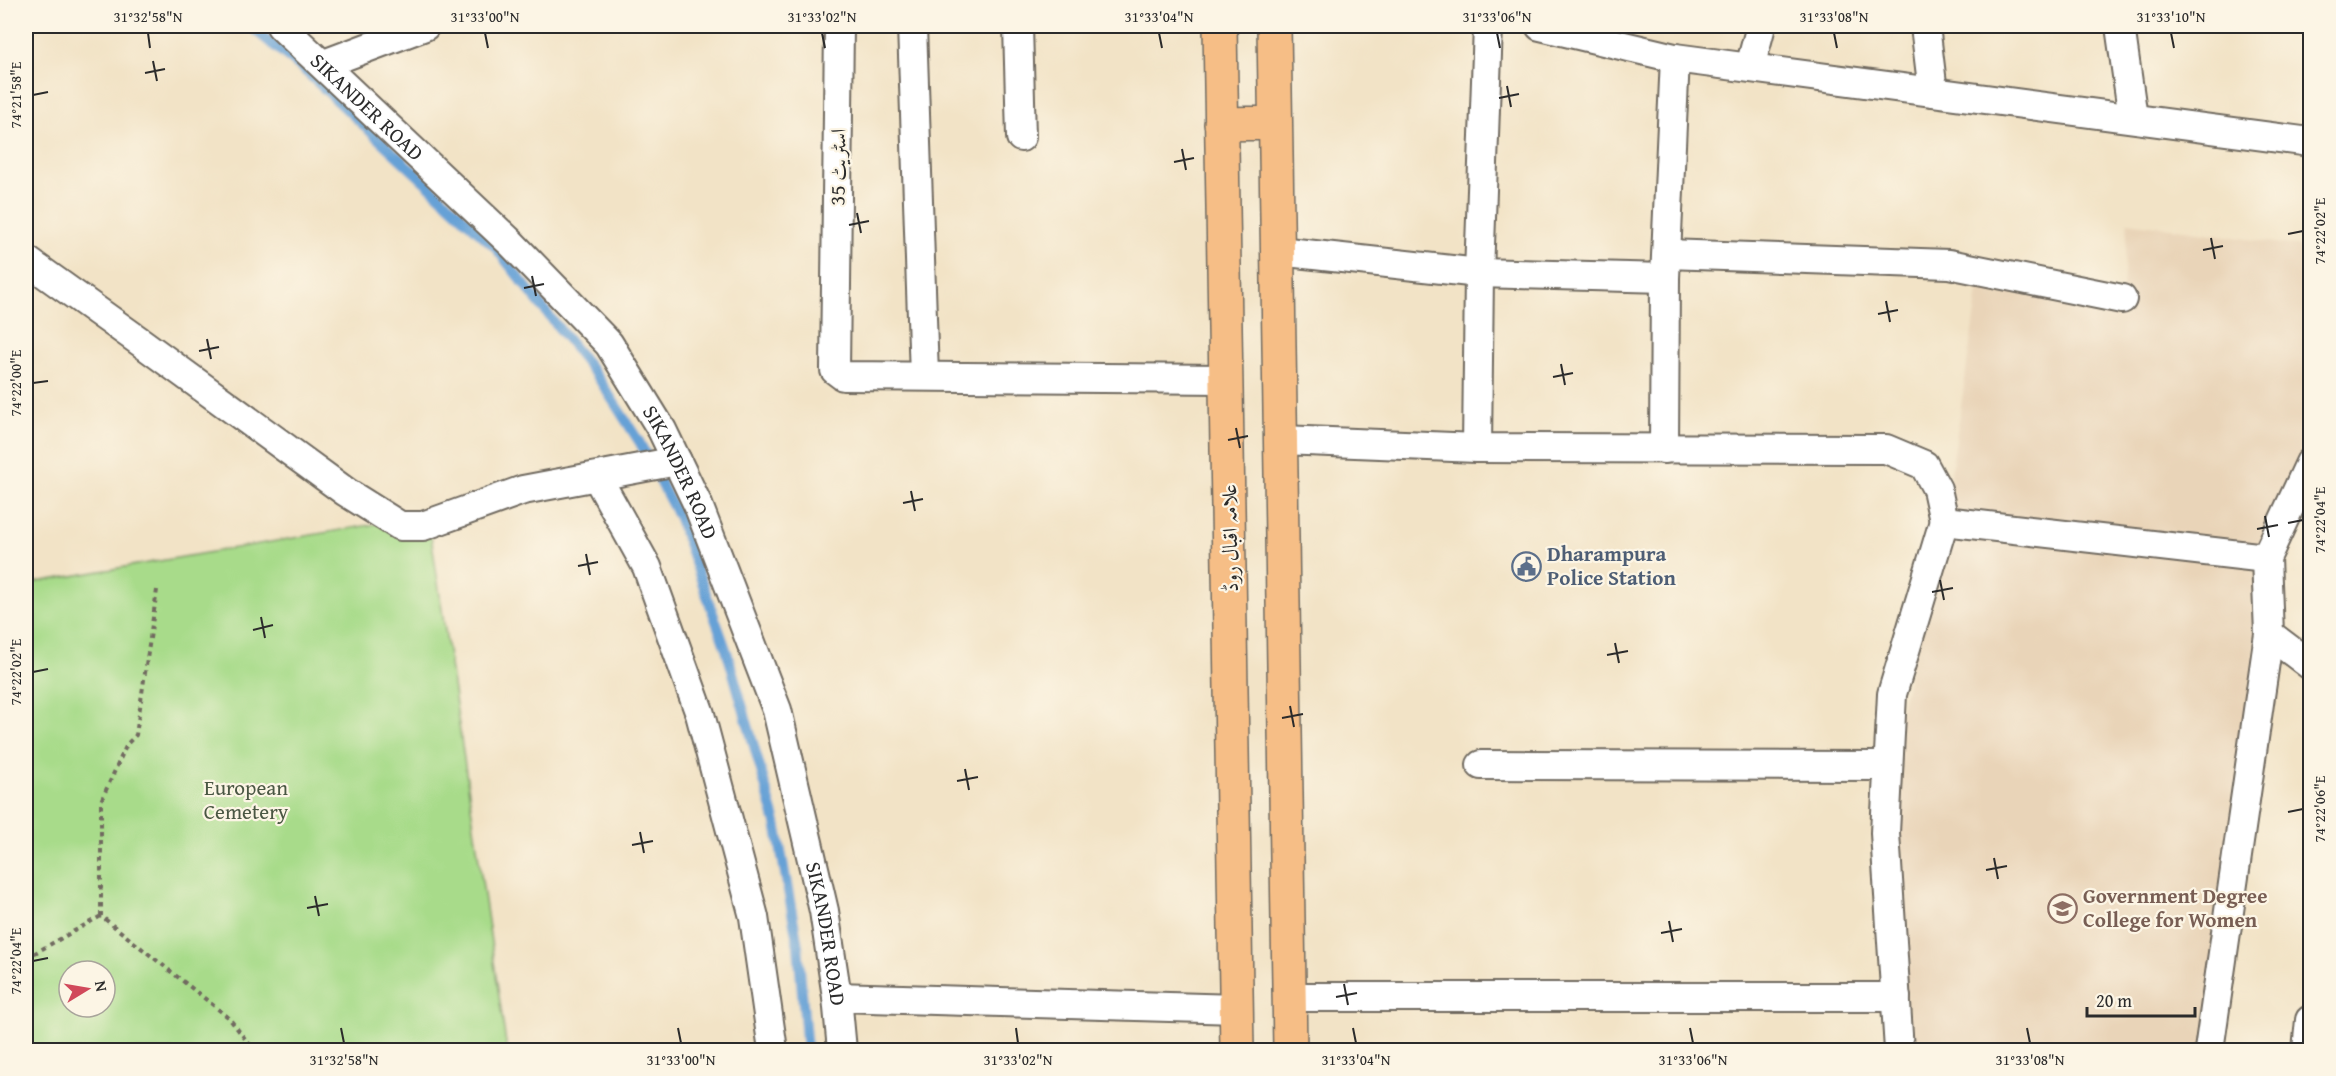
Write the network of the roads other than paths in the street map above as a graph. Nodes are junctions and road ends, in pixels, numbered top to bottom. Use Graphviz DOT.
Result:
graph roads {
  1 [pos="281,26"];
  2 [pos="425,26"];
  3 [pos="840,26"];
  4 [pos="912,26"];
  5 [pos="1018,26"];
  6 [pos="1220,26"];
  7 [pos="1274,26"];
  8 [pos="1488,26"];
  9 [pos="1540,26"];
  10 [pos="1761,26"];
  11 [pos="1925,26"];
  12 [pos="2120,26"];
  13 [pos="1675,58"];
  14 [pos="324,64"];
  15 [pos="1750,68"];
  16 [pos="1933,92"];
  17 [pos="2133,118"];
  18 [pos="1275,123"];
  19 [pos="1221,124"];
  20 [pos="1020,137"];
  21 [pos="2310,142"];
  22 [pos="1278,251"];
  23 [pos="26,261"];
  24 [pos="1666,266"];
  25 [pos="1479,273"];
  26 [pos="2122,299"];
  27 [pos="924,376"];
  28 [pos="1227,379"];
  29 [pos="1282,440"];
  30 [pos="1477,448"];
  31 [pos="1664,449"];
  32 [pos="677,461"];
  33 [pos="2310,463"];
  34 [pos="597,477"];
  35 [pos="1944,521"];
  36 [pos="2266,558"];
  37 [pos="2269,634"];
  38 [pos="2310,665"];
  39 [pos="1481,765"];
  40 [pos="1888,766"];
  41 [pos="837,997"];
  42 [pos="1288,997"];
  43 [pos="1896,997"];
  44 [pos="1237,1010"];
  45 [pos="2310,1020"];
  46 [pos="773,1050"];
  47 [pos="842,1050"];
  48 [pos="1237,1050"];
  49 [pos="1290,1050"];
  50 [pos="1899,1050"];
  51 [pos="2209,1050"];
  52 [pos="2307,1050"];
  1 -- 14 [label="street, SIKANDER ROAD"];
  2 -- 14 [label="street"];
  3 -- 27 [label="street, اسٹریٹ 35"];
  4 -- 27 [label="street"];
  5 -- 20 [label="street"];
  6 -- 19 [label="main road, علامہ اقبال روڈ"];
  7 -- 18 [label="main road"];
  8 -- 25 [label="street"];
  9 -- 13 [label="street"];
  10 -- 15 [label="street"];
  11 -- 16 [label="street"];
  12 -- 17 [label="street"];
  13 -- 15 [label="street"];
  13 -- 24 [label="street"];
  14 -- 32 [label="street, SIKANDER ROAD"];
  15 -- 16 [label="street"];
  16 -- 17 [label="street"];
  17 -- 21 [label="street"];
  18 -- 19 [label="main road"];
  18 -- 22 [label="main road"];
  19 -- 28 [label="main road, علامہ اقبال روڈ"];
  22 -- 25 [label="street"];
  22 -- 29 [label="main road"];
  23 -- 34 [label="street"];
  24 -- 25 [label="street"];
  24 -- 26 [label="street"];
  24 -- 31 [label="street"];
  25 -- 30 [label="street"];
  27 -- 28 [label="street"];
  28 -- 44 [label="main road, علامہ اقبال روڈ"];
  29 -- 30 [label="street"];
  29 -- 42 [label="main road"];
  30 -- 31 [label="street"];
  31 -- 35 [label="street"];
  32 -- 34 [label="street"];
  32 -- 41 [label="street, SIKANDER ROAD"];
  33 -- 36 [label="street"];
  34 -- 46 [label="street"];
  35 -- 36 [label="street"];
  35 -- 40 [label="street"];
  36 -- 37 [label="street"];
  37 -- 38 [label="street"];
  37 -- 51 [label="street"];
  39 -- 40 [label="street"];
  40 -- 43 [label="street"];
  41 -- 44 [label="street"];
  41 -- 47 [label="street, SIKANDER ROAD"];
  42 -- 43 [label="street"];
  42 -- 49 [label="main road"];
  43 -- 50 [label="street"];
  44 -- 48 [label="main road, علامہ اقبال روڈ"];
  45 -- 52 [label="street"];
}
